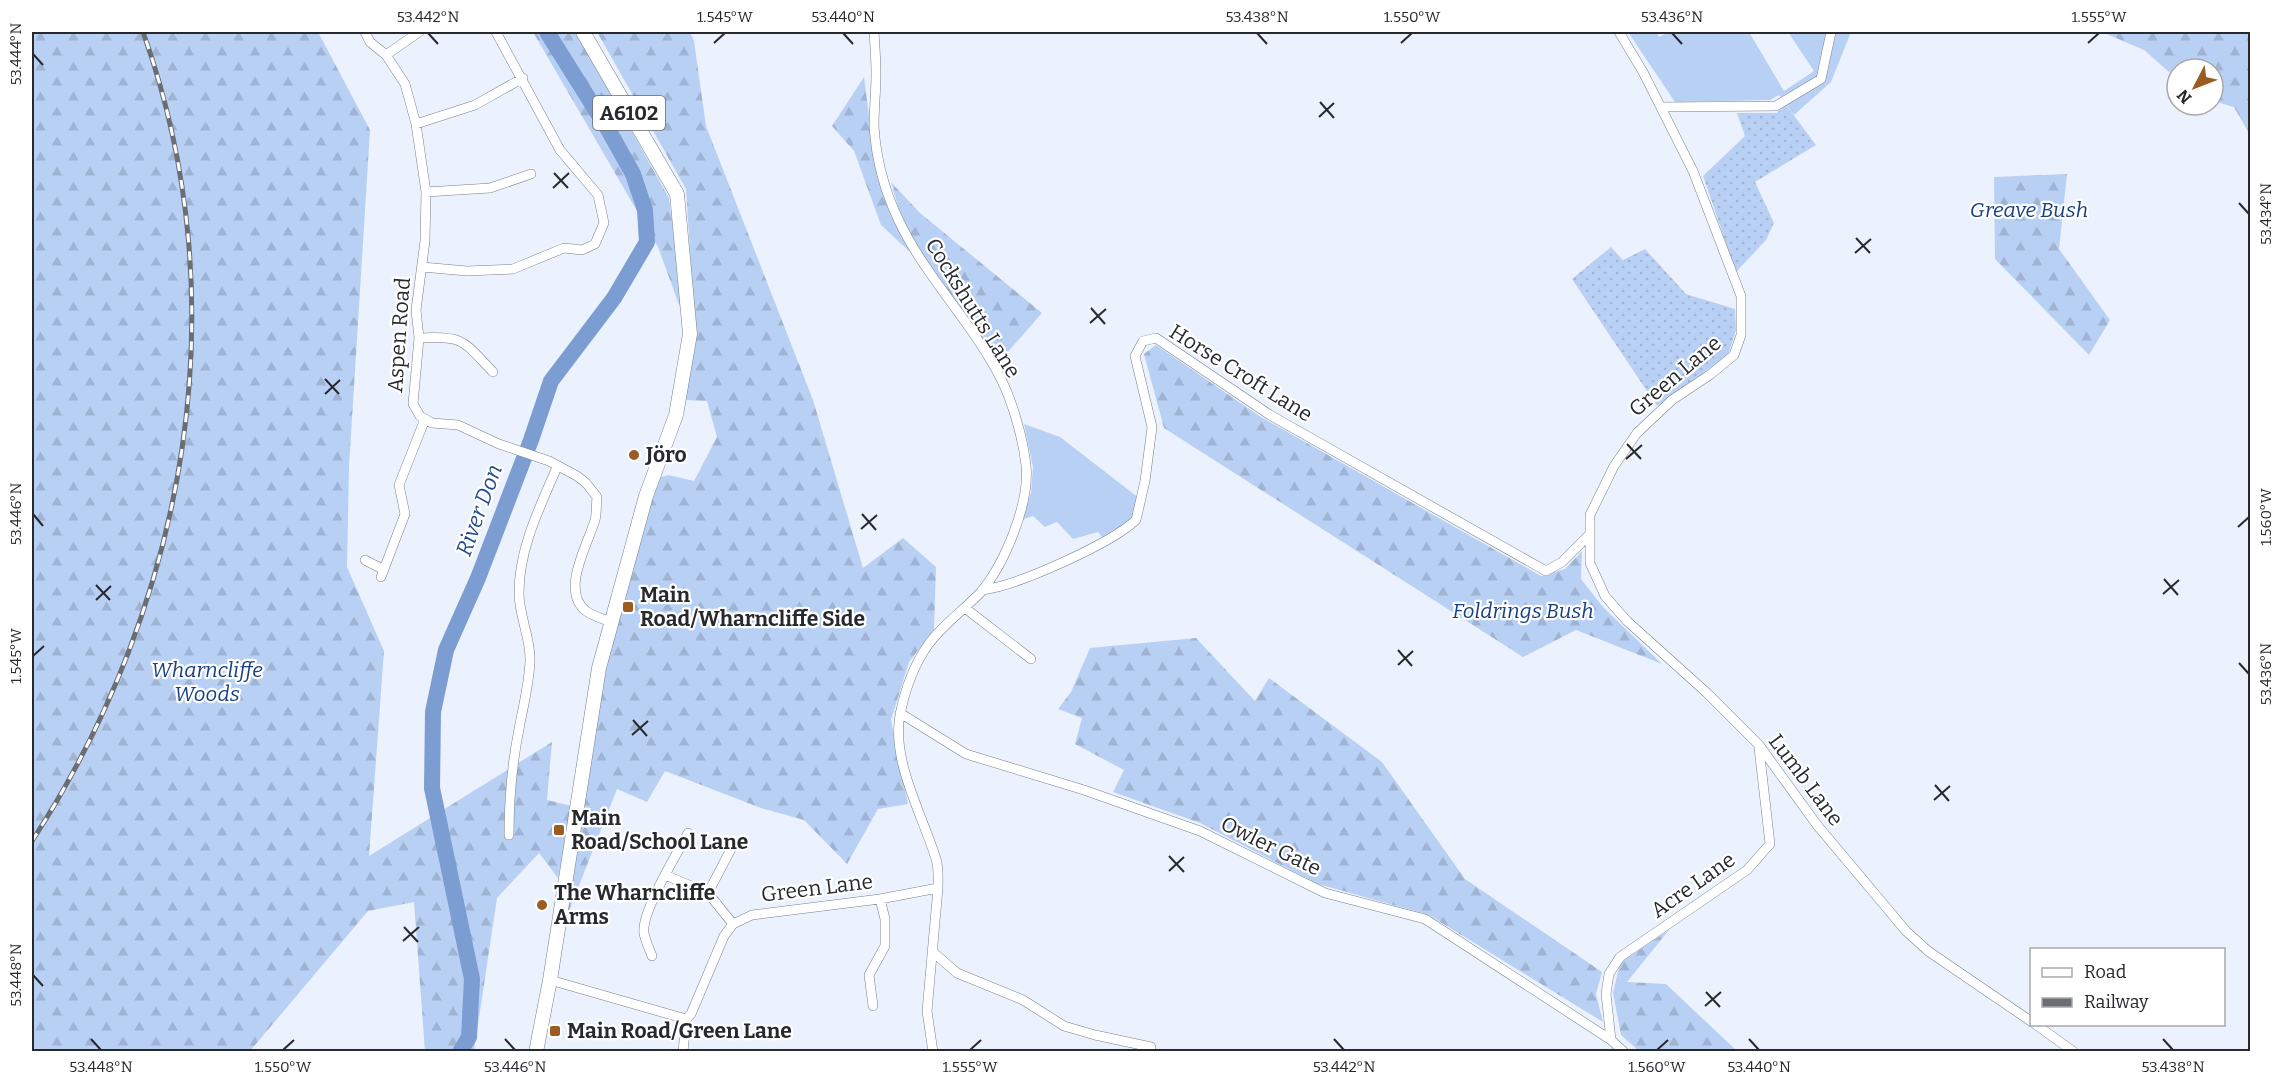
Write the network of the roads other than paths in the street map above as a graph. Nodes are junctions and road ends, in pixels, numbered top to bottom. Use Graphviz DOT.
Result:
graph roads {
  1 [pos="365,32"];
  2 [pos="419,32"];
  3 [pos="496,32"];
  4 [pos="583,32"];
  5 [pos="874,32"];
  6 [pos="1619,32"];
  7 [pos="1832,32"];
  8 [pos="386,55"];
  9 [pos="523,78"];
  10 [pos="1661,107"];
  11 [pos="416,124"];
  12 [pos="531,174"];
  13 [pos="426,192"];
  14 [pos="422,267"];
  15 [pos="419,338"];
  16 [pos="494,372"];
  17 [pos="425,418"];
  18 [pos="557,467"];
  19 [pos="1590,534"];
  20 [pos="365,560"];
  21 [pos="982,590"];
  22 [pos="965,608"];
  23 [pos="611,622"];
  24 [pos="1031,659"];
  25 [pos="900,713"];
  26 [pos="1759,745"];
  27 [pos="688,833"];
  28 [pos="509,835"];
  29 [pos="732,847"];
  30 [pos="665,875"];
  31 [pos="938,888"];
  32 [pos="708,893"];
  33 [pos="880,899"];
  34 [pos="733,924"];
  35 [pos="933,952"];
  36 [pos="652,956"];
  37 [pos="550,980"];
  38 [pos="873,1006"];
  39 [pos="686,1019"];
  40 [pos="2030,1021"];
  41 [pos="2038,1026"];
  42 [pos="1611,1040"];
  43 [pos="1151,1047"];
  44 [pos="684,1051"];
  45 [pos="536,1052"];
  46 [pos="933,1052"];
  47 [pos="1624,1052"];
  48 [pos="2074,1052"];
  1 -- 8 [label="street, Aspen Road"];
  2 -- 8 [label="street"];
  3 -- 9 [label="street"];
  4 -- 23 [label="main road, A6102"];
  5 -- 21 [label="street, Cockshutts Lane"];
  6 -- 10 [label="street, Green Lane"];
  7 -- 10 [label="street"];
  8 -- 11 [label="street, Aspen Road"];
  9 -- 11 [label="street"];
  9 -- 14 [label="street"];
  10 -- 19 [label="street, Green Lane"];
  11 -- 13 [label="street, Aspen Road"];
  12 -- 13 [label="street"];
  13 -- 14 [label="street, Aspen Road"];
  14 -- 15 [label="street, Aspen Road"];
  15 -- 16 [label="street"];
  15 -- 17 [label="street, Aspen Road"];
  17 -- 18 [label="street, Aspen Road"];
  17 -- 20 [label="street"];
  18 -- 23 [label="street, Aspen Road"];
  18 -- 28 [label="street"];
  19 -- 21 [label="street, Horse Croft Lane"];
  19 -- 26 [label="street, Lumb Lane"];
  21 -- 22 [label="street, Cockshutts Lane"];
  22 -- 24 [label="street"];
  22 -- 25 [label="street, Cockshutts Lane"];
  23 -- 37 [label="main road, A6102"];
  25 -- 31 [label="street"];
  25 -- 42 [label="street, Owler Gate"];
  26 -- 40 [label="street, Lumb Lane"];
  26 -- 42 [label="street, Acre Lane"];
  27 -- 30 [label="street"];
  29 -- 32 [label="street"];
  30 -- 32 [label="street"];
  30 -- 36 [label="street"];
  31 -- 33 [label="street, Green Lane"];
  31 -- 35 [label="street"];
  32 -- 34 [label="street"];
  33 -- 34 [label="street, Green Lane"];
  33 -- 38 [label="street"];
  34 -- 39 [label="street"];
  35 -- 43 [label="street"];
  35 -- 46 [label="street"];
  37 -- 39 [label="street"];
  37 -- 45 [label="main road, A6102"];
  39 -- 44 [label="street"];
  41 -- 48 [label="street"];
  42 -- 47 [label="street, Owler Gate"];
}
